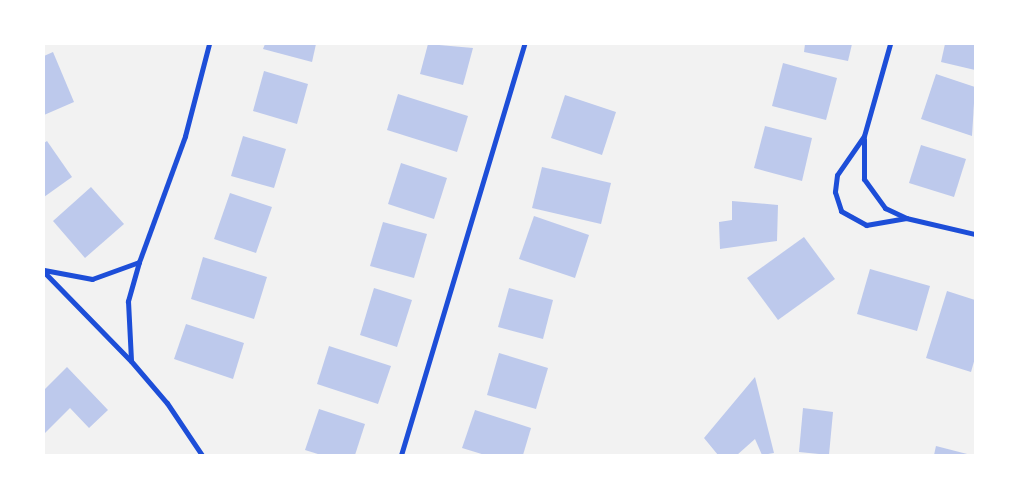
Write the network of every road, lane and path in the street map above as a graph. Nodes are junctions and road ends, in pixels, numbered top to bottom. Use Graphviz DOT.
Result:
graph roads {
  1 [pos="209,44"];
  2 [pos="524,44"];
  3 [pos="890,44"];
  4 [pos="864,136"];
  5 [pos="906,218"];
  6 [pos="975,234"];
  7 [pos="139,262"];
  8 [pos="44,271"];
  9 [pos="131,361"];
  10 [pos="202,455"];
  11 [pos="400,455"];
  1 -- 7 [label="street"];
  2 -- 11 [label="street"];
  3 -- 4 [label="street"];
  4 -- 5 [label="street"];
  4 -- 5 [label="street"];
  5 -- 6 [label="street"];
  7 -- 8 [label="street"];
  7 -- 9 [label="street"];
  8 -- 9 [label="street"];
  9 -- 10 [label="street"];
}
